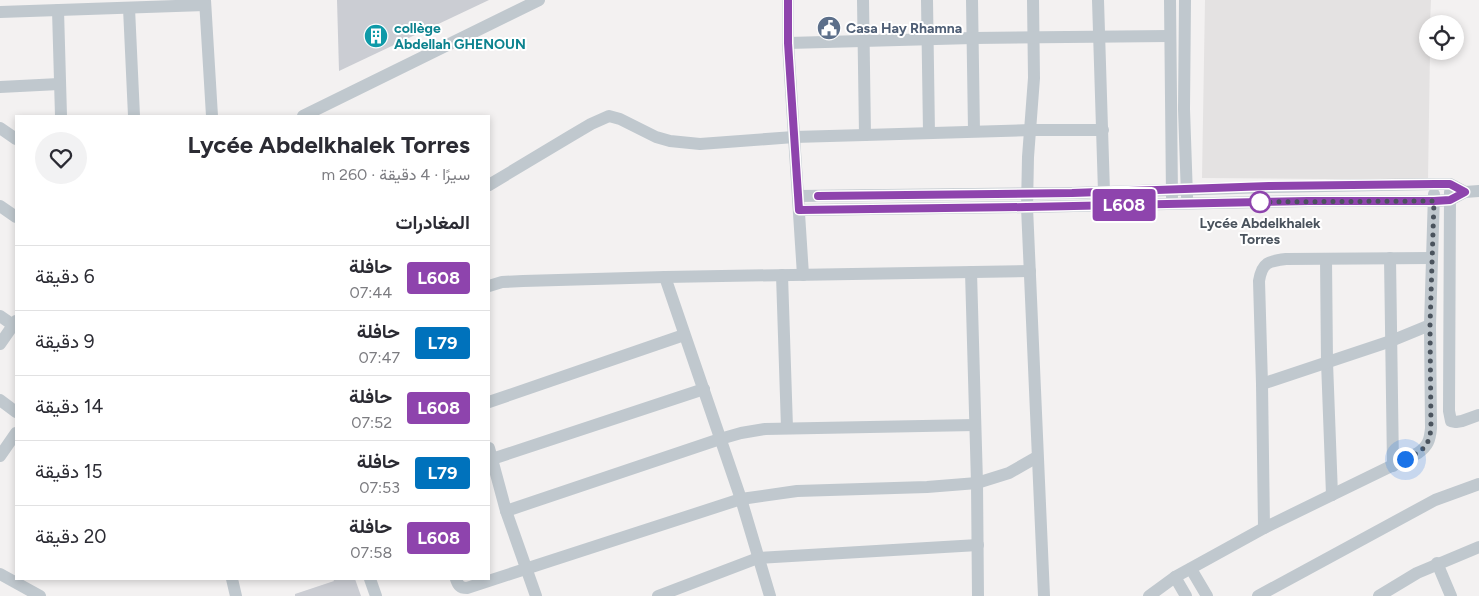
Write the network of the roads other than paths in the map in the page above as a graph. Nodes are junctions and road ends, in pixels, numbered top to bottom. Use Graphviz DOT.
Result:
graph roads {
  1 [pos="539,0"];
  2 [pos="788,0"];
  3 [pos="863,0"];
  4 [pos="927,0"];
  5 [pos="972,0"];
  6 [pos="1032,0"];
  7 [pos="1098,0"];
  8 [pos="1170,0"];
  9 [pos="1185,0"];
  10 [pos="205,2"];
  11 [pos="52,7"];
  12 [pos="129,8"];
  13 [pos="0,12"];
  14 [pos="1100,36"];
  15 [pos="1169,36"];
  16 [pos="1034,37"];
  17 [pos="972,38"];
  18 [pos="928,40"];
  19 [pos="863,41"];
  20 [pos="788,43"];
  21 [pos="59,84"];
  22 [pos="0,87"];
  23 [pos="61,115"];
  24 [pos="134,115"];
  25 [pos="212,115"];
  26 [pos="305,115"];
  27 [pos="0,128"];
  28 [pos="1031,130"];
  29 [pos="1103,130"];
  30 [pos="974,131"];
  31 [pos="929,133"];
  32 [pos="866,135"];
  33 [pos="794,137"];
  34 [pos="15,138"];
  35 [pos="490,184"];
  36 [pos="1435,184"];
  37 [pos="1450,184"];
  38 [pos="1187,189"];
  39 [pos="1172,190"];
  40 [pos="1479,191"];
  41 [pos="1104,192"];
  42 [pos="1465,192"];
  43 [pos="1027,194"];
  44 [pos="798,196"];
  45 [pos="1450,200"];
  46 [pos="1434,201"];
  47 [pos="1172,204"];
  48 [pos="1188,204"];
  49 [pos="0,206"];
  50 [pos="1027,207"];
  51 [pos="799,210"];
  52 [pos="15,216"];
  53 [pos="1390,258"];
  54 [pos="1432,258"];
  55 [pos="1326,259"];
  56 [pos="1030,271"];
  57 [pos="971,272"];
  58 [pos="782,275"];
  59 [pos="803,275"];
  60 [pos="665,277"];
  61 [pos="490,286"];
  62 [pos="0,316"];
  63 [pos="15,323"];
  64 [pos="1430,326"];
  65 [pos="684,335"];
  66 [pos="1391,341"];
  67 [pos="0,344"];
  68 [pos="1327,362"];
  69 [pos="1262,384"];
  70 [pos="704,389"];
  71 [pos="0,400"];
  72 [pos="490,402"];
  73 [pos="15,411"];
  74 [pos="1479,415"];
  75 [pos="975,425"];
  76 [pos="787,428"];
  77 [pos="15,434"];
  78 [pos="720,439"];
  79 [pos="490,454"];
  80 [pos="0,456"];
  81 [pos="1037,457"];
  82 [pos="1392,466"];
  83 [pos="977,483"];
  84 [pos="1479,484"];
  85 [pos="1332,495"];
  86 [pos="741,499"];
  87 [pos="506,511"];
  88 [pos="1264,528"];
  89 [pos="978,545"];
  90 [pos="1479,547"];
  91 [pos="758,558"];
  92 [pos="1437,563"];
  93 [pos="527,568"];
  94 [pos="1190,569"];
  95 [pos="0,574"];
  96 [pos="1175,577"];
  97 [pos="232,580"];
  98 [pos="370,580"];
  99 [pos="456,580"];
  100 [pos="40,596"];
  101 [pos="236,596"];
  102 [pos="376,596"];
  103 [pos="536,596"];
  104 [pos="658,596"];
  105 [pos="770,596"];
  106 [pos="978,596"];
  107 [pos="1044,596"];
  108 [pos="1149,596"];
  109 [pos="1186,596"];
  110 [pos="1208,596"];
  111 [pos="1258,596"];
  112 [pos="1379,596"];
  113 [pos="1451,596"];
  1 -- 26 [label="street"];
  2 -- 20 [label="street"];
  3 -- 19 [label="street"];
  4 -- 18 [label="street"];
  5 -- 17 [label="street"];
  6 -- 16 [label="street"];
  7 -- 14 [label="street"];
  8 -- 15 [label="street"];
  9 -- 38 [label="street"];
  10 -- 12 [label="street"];
  10 -- 25 [label="street"];
  11 -- 12 [label="street"];
  11 -- 13 [label="street"];
  11 -- 21 [label="street"];
  12 -- 24 [label="street"];
  14 -- 15 [label="street"];
  14 -- 16 [label="street"];
  14 -- 29 [label="street"];
  15 -- 39 [label="street"];
  16 -- 17 [label="street"];
  16 -- 28 [label="street"];
  17 -- 18 [label="street"];
  17 -- 30 [label="street"];
  18 -- 19 [label="street"];
  18 -- 31 [label="street"];
  19 -- 20 [label="street"];
  19 -- 32 [label="street"];
  20 -- 33 [label="street"];
  21 -- 22 [label="street"];
  21 -- 23 [label="street"];
  27 -- 34 [label="street"];
  28 -- 29 [label="street"];
  28 -- 30 [label="street"];
  28 -- 43 [label="street"];
  29 -- 41 [label="street"];
  30 -- 31 [label="street"];
  31 -- 32 [label="street"];
  32 -- 33 [label="street"];
  33 -- 35 [label="street"];
  33 -- 44 [label="street"];
  36 -- 37 [label="street"];
  36 -- 38 [label="street"];
  36 -- 46 [label="street"];
  37 -- 42 [label="street"];
  37 -- 45 [label="street"];
  38 -- 39 [label="street"];
  38 -- 48 [label="street"];
  39 -- 41 [label="street"];
  39 -- 47 [label="street"];
  40 -- 42 [label="street"];
  41 -- 43 [label="street"];
  42 -- 45 [label="street"];
  43 -- 44 [label="street"];
  43 -- 50 [label="street"];
  44 -- 51 [label="street"];
  45 -- 46 [label="street"];
  45 -- 74 [label="street"];
  46 -- 48 [label="street"];
  46 -- 54 [label="street"];
  47 -- 48 [label="street"];
  47 -- 50 [label="street"];
  49 -- 52 [label="street"];
  50 -- 51 [label="street"];
  50 -- 56 [label="street"];
  51 -- 59 [label="street"];
  53 -- 54 [label="street"];
  53 -- 55 [label="street"];
  53 -- 66 [label="street"];
  54 -- 64 [label="street"];
  55 -- 68 [label="street"];
  55 -- 69 [label="street"];
  56 -- 57 [label="street"];
  56 -- 81 [label="street"];
  57 -- 59 [label="street"];
  57 -- 75 [label="street"];
  58 -- 59 [label="street"];
  58 -- 60 [label="street"];
  58 -- 76 [label="street"];
  60 -- 61 [label="street"];
  60 -- 65 [label="street"];
  62 -- 63 [label="street"];
  63 -- 67 [label="street"];
  64 -- 66 [label="street"];
  64 -- 82 [label="street"];
  65 -- 70 [label="street"];
  65 -- 72 [label="street"];
  66 -- 68 [label="street"];
  66 -- 82 [label="street"];
  68 -- 69 [label="street"];
  68 -- 85 [label="street"];
  69 -- 88 [label="street"];
  70 -- 78 [label="street"];
  70 -- 79 [label="street"];
  71 -- 73 [label="street"];
  75 -- 76 [label="street"];
  75 -- 83 [label="street"];
  76 -- 78 [label="street"];
  77 -- 80 [label="street"];
  78 -- 86 [label="street"];
  78 -- 87 [label="street"];
  79 -- 87 [label="street"];
  81 -- 83 [label="street"];
  81 -- 107 [label="street"];
  82 -- 85 [label="street"];
  83 -- 86 [label="street"];
  83 -- 89 [label="street"];
  84 -- 111 [label="street"];
  85 -- 88 [label="street"];
  86 -- 91 [label="street"];
  86 -- 93 [label="street"];
  87 -- 93 [label="street"];
  88 -- 94 [label="street"];
  89 -- 91 [label="street"];
  89 -- 106 [label="street"];
  90 -- 92 [label="street"];
  91 -- 104 [label="street"];
  91 -- 105 [label="street"];
  92 -- 112 [label="street"];
  92 -- 113 [label="street"];
  93 -- 99 [label="street"];
  93 -- 103 [label="street"];
  94 -- 96 [label="street"];
  94 -- 110 [label="street"];
  95 -- 100 [label="street"];
  96 -- 108 [label="street"];
  96 -- 109 [label="street"];
  97 -- 101 [label="street"];
  98 -- 102 [label="street"];
}
